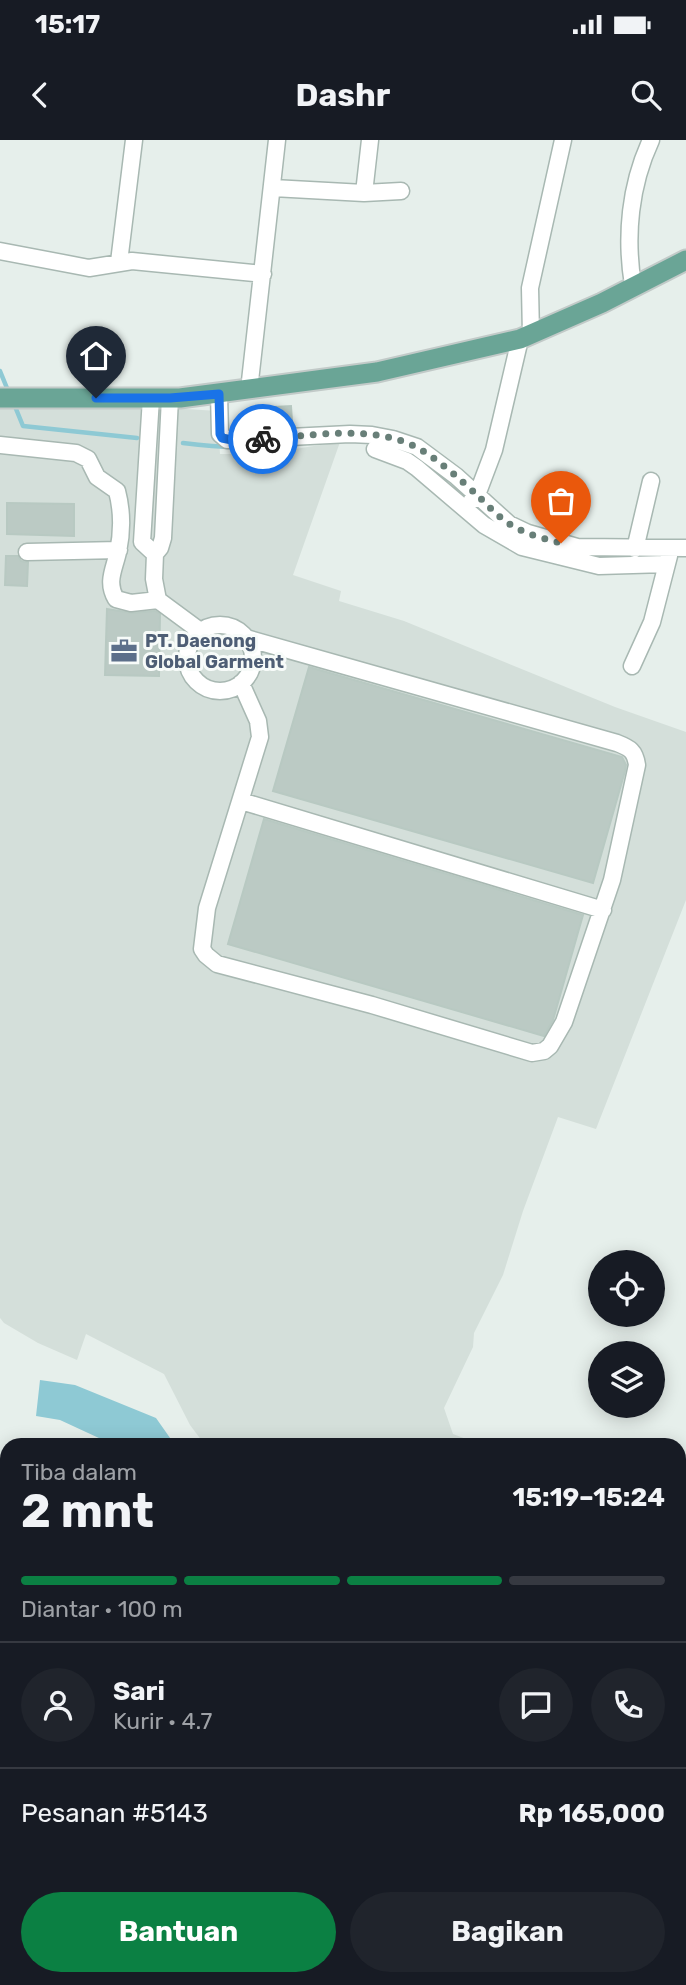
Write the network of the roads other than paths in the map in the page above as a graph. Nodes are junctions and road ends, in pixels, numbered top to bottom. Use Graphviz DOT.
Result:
graph roads {
  1 [pos="134,140"];
  2 [pos="277,140"];
  3 [pos="370,140"];
  4 [pos="563,140"];
  5 [pos="651,140"];
  6 [pos="273,188"];
  7 [pos="401,191"];
  8 [pos="364,193"];
  9 [pos="0,251"];
  10 [pos="686,260"];
  11 [pos="118,261"];
  12 [pos="263,274"];
  13 [pos="633,285"];
  14 [pos="525,337"];
  15 [pos="249,390"];
  16 [pos="219,394"];
  17 [pos="0,398"];
  18 [pos="161,398"];
  19 [pos="0,445"];
  20 [pos="375,449"];
  21 [pos="412,455"];
  22 [pos="651,481"];
  23 [pos="470,501"];
  24 [pos="678,547"];
  25 [pos="635,549"];
  26 [pos="119,550"];
  27 [pos="27,552"];
  28 [pos="599,557"];
  29 [pos="666,564"];
  30 [pos="158,600"];
  31 [pos="200,631"];
  32 [pos="246,638"];
  33 [pos="632,666"];
  34 [pos="241,683"];
  35 [pos="241,801"];
  36 [pos="603,910"];
  1 -- 11 [label="street"];
  2 -- 6 [label="street"];
  3 -- 8 [label="street"];
  4 -- 14 [label="street"];
  5 -- 13 [label="street"];
  6 -- 8 [label="street"];
  6 -- 12 [label="street"];
  7 -- 8 [label="street"];
  9 -- 11 [label="street"];
  10 -- 13 [label="main road"];
  11 -- 12 [label="street"];
  12 -- 15 [label="street"];
  13 -- 14 [label="main road"];
  14 -- 15 [label="main road"];
  14 -- 23 [label="street"];
  15 -- 16 [label="main road"];
  16 -- 18 [label="main road"];
  16 -- 21 [label="street"];
  17 -- 18 [label="main road"];
  18 -- 30 [label="street"];
  19 -- 26 [label="street"];
  20 -- 21 [label="street"];
  21 -- 23 [label="street"];
  22 -- 25 [label="street"];
  23 -- 28 [label="street"];
  24 -- 25 [label="street"];
  24 -- 29 [label="street"];
  25 -- 28 [label="street"];
  26 -- 27 [label="street"];
  26 -- 30 [label="street"];
  28 -- 29 [label="street"];
  29 -- 33 [label="street"];
  30 -- 31 [label="street"];
  31 -- 32 [label="street"];
  31 -- 34 [label="street"];
  32 -- 34 [label="street"];
  32 -- 36 [label="street"];
  34 -- 35 [label="street"];
  35 -- 36 [label="street"];
  35 -- 36 [label="street"];
}
